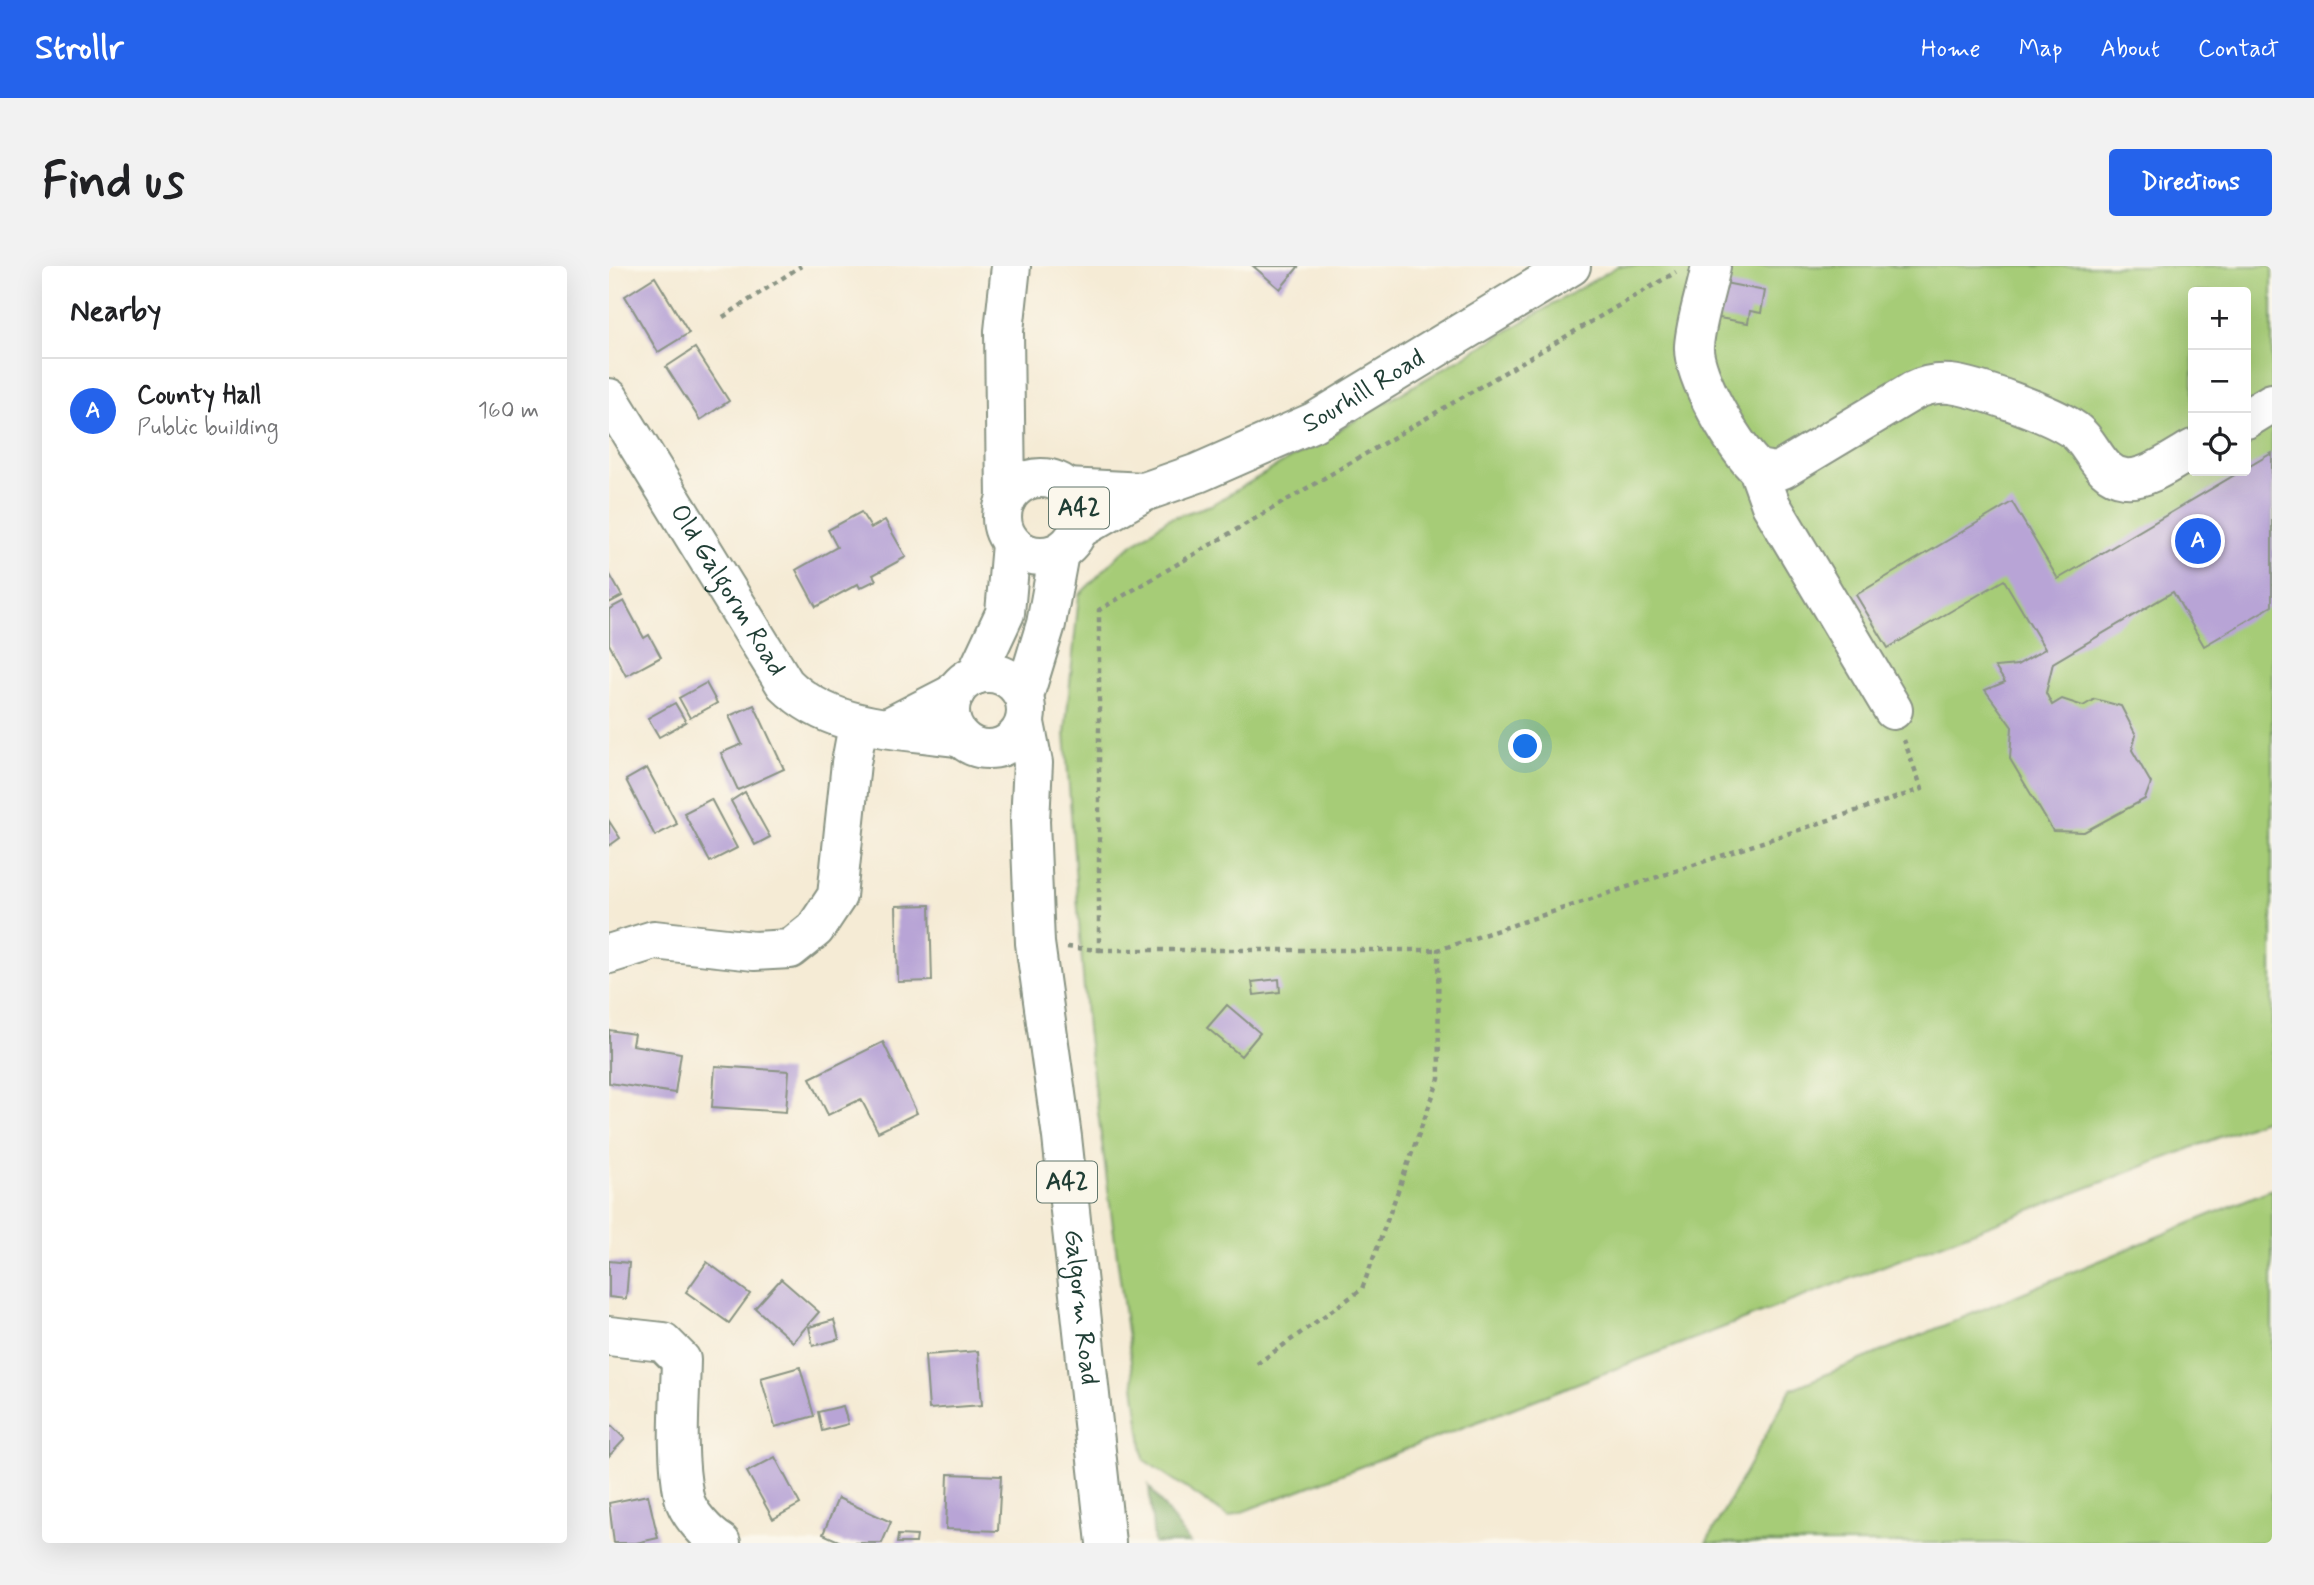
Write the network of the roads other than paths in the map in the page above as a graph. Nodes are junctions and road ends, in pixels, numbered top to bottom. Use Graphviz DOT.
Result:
graph roads {
  1 [pos="1011,266"];
  2 [pos="1571,266"];
  3 [pos="1711,266"];
  4 [pos="609,398"];
  5 [pos="2272,403"];
  6 [pos="2251,416"];
  7 [pos="1005,427"];
  8 [pos="2188,452"];
  9 [pos="1758,469"];
  10 [pos="1062,485"];
  11 [pos="1144,492"];
  12 [pos="1006,500"];
  13 [pos="1069,541"];
  14 [pos="1011,544"];
  15 [pos="965,684"];
  16 [pos="1024,710"];
  17 [pos="1893,710"];
  18 [pos="874,726"];
  19 [pos="971,743"];
  20 [pos="1030,821"];
  21 [pos="609,954"];
  22 [pos="609,1336"];
  23 [pos="721,1543"];
  24 [pos="1106,1543"];
  1 -- 7 [label="street, A42"];
  2 -- 11 [label="street, Sourhill Road"];
  3 -- 9 [label="street"];
  4 -- 18 [label="street, Old Galgorm Road"];
  5 -- 6 [label="street"];
  7 -- 10 [label="street, A42"];
  7 -- 12 [label="street, A42"];
  8 -- 9 [label="street"];
  9 -- 17 [label="street"];
  10 -- 11 [label="street, Sourhill Road"];
  10 -- 12 [label="street, A42"];
  10 -- 13 [label="street, A42"];
  11 -- 13 [label="street, Sourhill Road"];
  12 -- 14 [label="street, A42"];
  13 -- 14 [label="street, A42"];
  13 -- 16 [label="street, A42"];
  14 -- 15 [label="street, A42"];
  15 -- 16 [label="street"];
  15 -- 18 [label="street"];
  15 -- 19 [label="street, A42"];
  16 -- 19 [label="street, A42"];
  16 -- 20 [label="street, Galgorm Road / A42"];
  18 -- 19 [label="street"];
  18 -- 21 [label="street"];
  19 -- 20 [label="street, Galgorm Road / A42"];
  20 -- 24 [label="street, Galgorm Road / A42"];
  22 -- 23 [label="street"];
}
